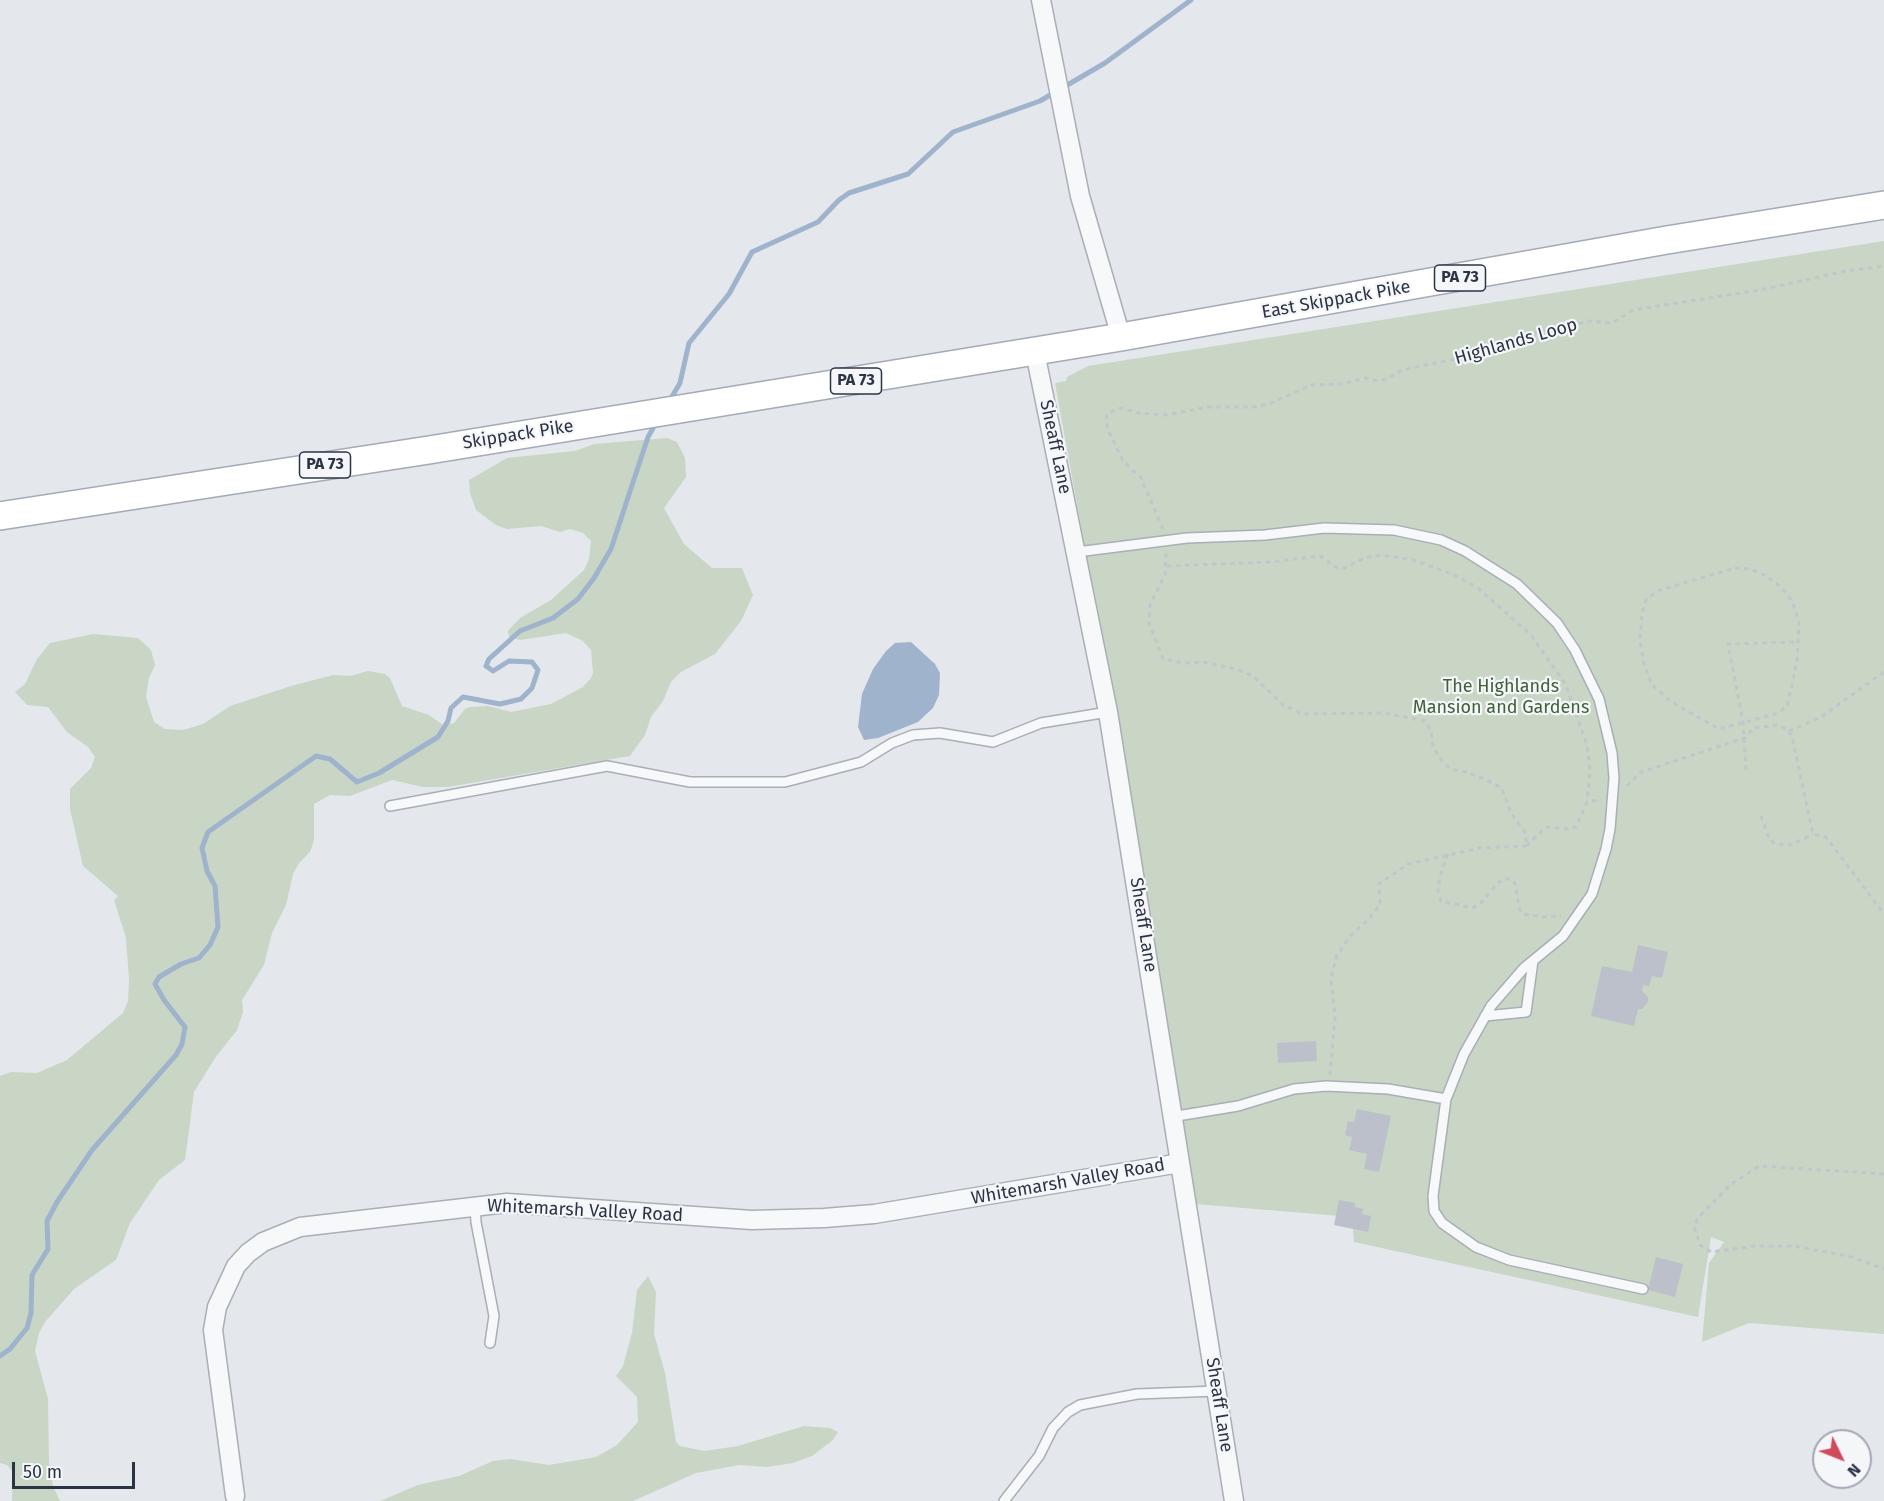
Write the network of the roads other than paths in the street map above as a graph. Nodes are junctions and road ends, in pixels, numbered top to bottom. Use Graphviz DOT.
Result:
graph roads {
  1 [pos="1041,0"];
  2 [pos="1884,205"];
  3 [pos="1121,337"];
  4 [pos="1035,351"];
  5 [pos="0,516"];
  6 [pos="1077,552"];
  7 [pos="1108,712"];
  8 [pos="390,806"];
  9 [pos="1533,961"];
  10 [pos="1485,1016"];
  11 [pos="1446,1099"];
  12 [pos="1171,1117"];
  13 [pos="1180,1163"];
  14 [pos="475,1205"];
  15 [pos="1643,1289"];
  16 [pos="490,1343"];
  17 [pos="1217,1391"];
  18 [pos="235,1496"];
  19 [pos="1004,1501"];
  20 [pos="1234,1501"];
  1 -- 3 [label="street"];
  2 -- 3 [label="main road, East Skippack Pike / PA 73"];
  3 -- 4 [label="main road, East Skippack Pike / PA 73"];
  4 -- 5 [label="main road, Skippack Pike / PA 73"];
  4 -- 6 [label="street, Sheaff Lane"];
  6 -- 7 [label="street, Sheaff Lane"];
  6 -- 9 [label="lane"];
  7 -- 8 [label="lane"];
  7 -- 12 [label="street, Sheaff Lane"];
  9 -- 10 [label="lane"];
  9 -- 10 [label="lane"];
  10 -- 11 [label="lane"];
  11 -- 12 [label="lane"];
  11 -- 15 [label="lane"];
  12 -- 13 [label="street, Sheaff Lane"];
  13 -- 14 [label="street, Whitemarsh Valley Road"];
  13 -- 17 [label="street, Sheaff Lane"];
  14 -- 16 [label="lane"];
  14 -- 18 [label="street, Whitemarsh Valley Road"];
  17 -- 19 [label="lane"];
  17 -- 20 [label="street, Sheaff Lane"];
}
